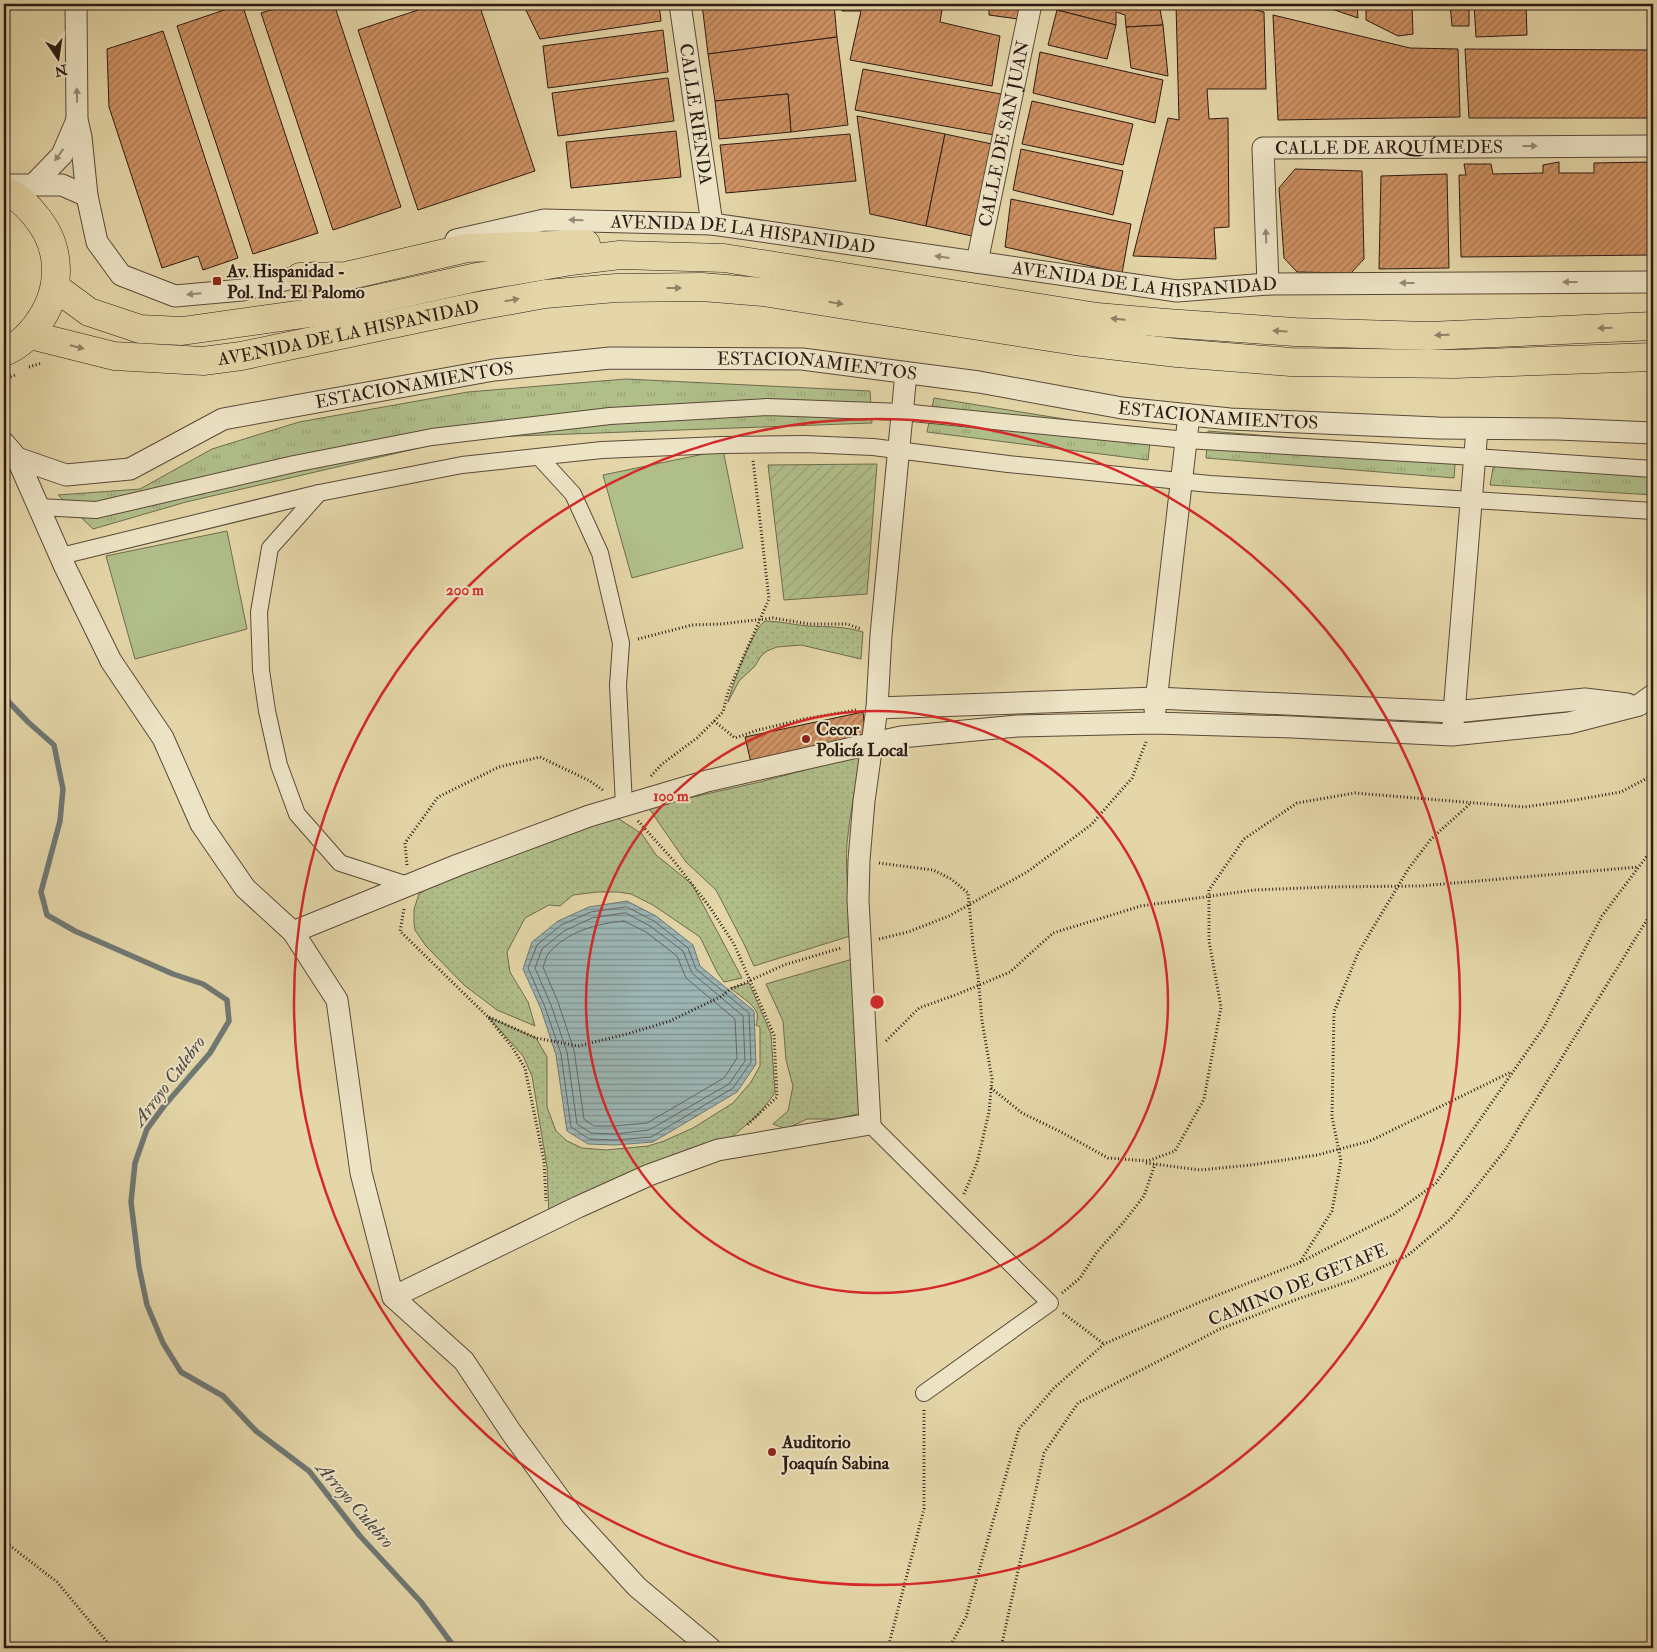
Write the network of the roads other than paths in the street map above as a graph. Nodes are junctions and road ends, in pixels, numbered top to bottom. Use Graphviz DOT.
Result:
graph roads {
  1 [pos="76,4"];
  2 [pos="680,4"];
  3 [pos="1031,4"];
  4 [pos="77,120"];
  5 [pos="1653,146"];
  6 [pos="33,184"];
  7 [pos="4,185"];
  8 [pos="4,191"];
  9 [pos="87,196"];
  10 [pos="712,224"];
  11 [pos="670,256"];
  12 [pos="977,262"];
  13 [pos="300,276"];
  14 [pos="1653,282"];
  15 [pos="1268,284"];
  16 [pos="55,287"];
  17 [pos="1653,326"];
  18 [pos="30,334"];
  19 [pos="4,352"];
  20 [pos="1653,357"];
  21 [pos="906,372"];
  22 [pos="902,412"];
  23 [pos="1189,415"];
  24 [pos="1477,428"];
  25 [pos="1653,433"];
  26 [pos="1186,440"];
  27 [pos="10,450"];
  28 [pos="898,450"];
  29 [pos="539,457"];
  30 [pos="1475,457"];
  31 [pos="1653,469"];
  32 [pos="1181,481"];
  33 [pos="318,493"];
  34 [pos="1471,500"];
  35 [pos="39,507"];
  36 [pos="1653,511"];
  37 [pos="61,556"];
  38 [pos="1156,698"];
  39 [pos="1646,700"];
  40 [pos="877,708"];
  41 [pos="1454,712"];
  42 [pos="1154,723"];
  43 [pos="1452,735"];
  44 [pos="871,744"];
  45 [pos="624,805"];
  46 [pos="408,885"];
  47 [pos="293,932"];
  48 [pos="870,1124"];
  49 [pos="393,1297"];
  50 [pos="924,1393"];
  51 [pos="710,1648"];
  4 -- 1 [label="street, AVENIDA DE LA HISPANIDAD, one-way"];
  2 -- 10 [label="street, CALLE RIENDA"];
  3 -- 12 [label="street, CALLE DE SAN JUAN"];
  4 -- 6 [label="street, one-way"];
  4 -- 9 [label="street, AVENIDA DE LA HISPANIDAD"];
  15 -- 5 [label="street, CALLE DE ARQUÍMEDES, one-way"];
  6 -- 7 [label="street"];
  6 -- 9 [label="street"];
  8 -- 16 [label="main road"];
  13 -- 9 [label="street, AVENIDA DE LA HISPANIDAD, one-way"];
  12 -- 10 [label="street, AVENIDA DE LA HISPANIDAD, one-way"];
  10 -- 13 [label="street, AVENIDA DE LA HISPANIDAD, one-way"];
  11 -- 13 [label="main road"];
  11 -- 16 [label="main road, AVENIDA DE LA HISPANIDAD"];
  17 -- 11 [label="main road, AVENIDA DE LA HISPANIDAD, one-way"];
  12 -- 15 [label="street, AVENIDA DE LA HISPANIDAD"];
  14 -- 15 [label="street, AVENIDA DE LA HISPANIDAD, one-way"];
  16 -- 18 [label="main road"];
  18 -- 19 [label="main road"];
  18 -- 20 [label="main road, AVENIDA DE LA HISPANIDAD, one-way"];
  21 -- 22 [label="street"];
  21 -- 23 [label="street, ESTACIONAMIENTOS"];
  21 -- 27 [label="street, ESTACIONAMIENTOS"];
  22 -- 26 [label="street"];
  22 -- 28 [label="street"];
  22 -- 35 [label="street"];
  23 -- 24 [label="street, ESTACIONAMIENTOS"];
  23 -- 26 [label="street"];
  24 -- 25 [label="street, ESTACIONAMIENTOS"];
  24 -- 30 [label="street"];
  26 -- 30 [label="street"];
  26 -- 32 [label="street"];
  27 -- 35 [label="street"];
  28 -- 29 [label="street"];
  28 -- 32 [label="street"];
  28 -- 40 [label="street"];
  29 -- 33 [label="street"];
  29 -- 45 [label="street"];
  30 -- 31 [label="street"];
  30 -- 34 [label="street"];
  32 -- 34 [label="street"];
  32 -- 38 [label="street"];
  33 -- 37 [label="street"];
  33 -- 46 [label="street"];
  34 -- 36 [label="street"];
  34 -- 41 [label="street"];
  35 -- 37 [label="street"];
  37 -- 47 [label="street"];
  38 -- 40 [label="street"];
  38 -- 41 [label="street"];
  38 -- 42 [label="street"];
  39 -- 41 [label="street"];
  39 -- 43 [label="street"];
  40 -- 44 [label="street"];
  41 -- 43 [label="street"];
  42 -- 43 [label="street"];
  42 -- 44 [label="street"];
  44 -- 45 [label="street"];
  44 -- 48 [label="street"];
  45 -- 46 [label="street"];
  46 -- 47 [label="street"];
  47 -- 49 [label="street"];
  48 -- 49 [label="street"];
  48 -- 50 [label="street"];
  49 -- 51 [label="street"];
}
